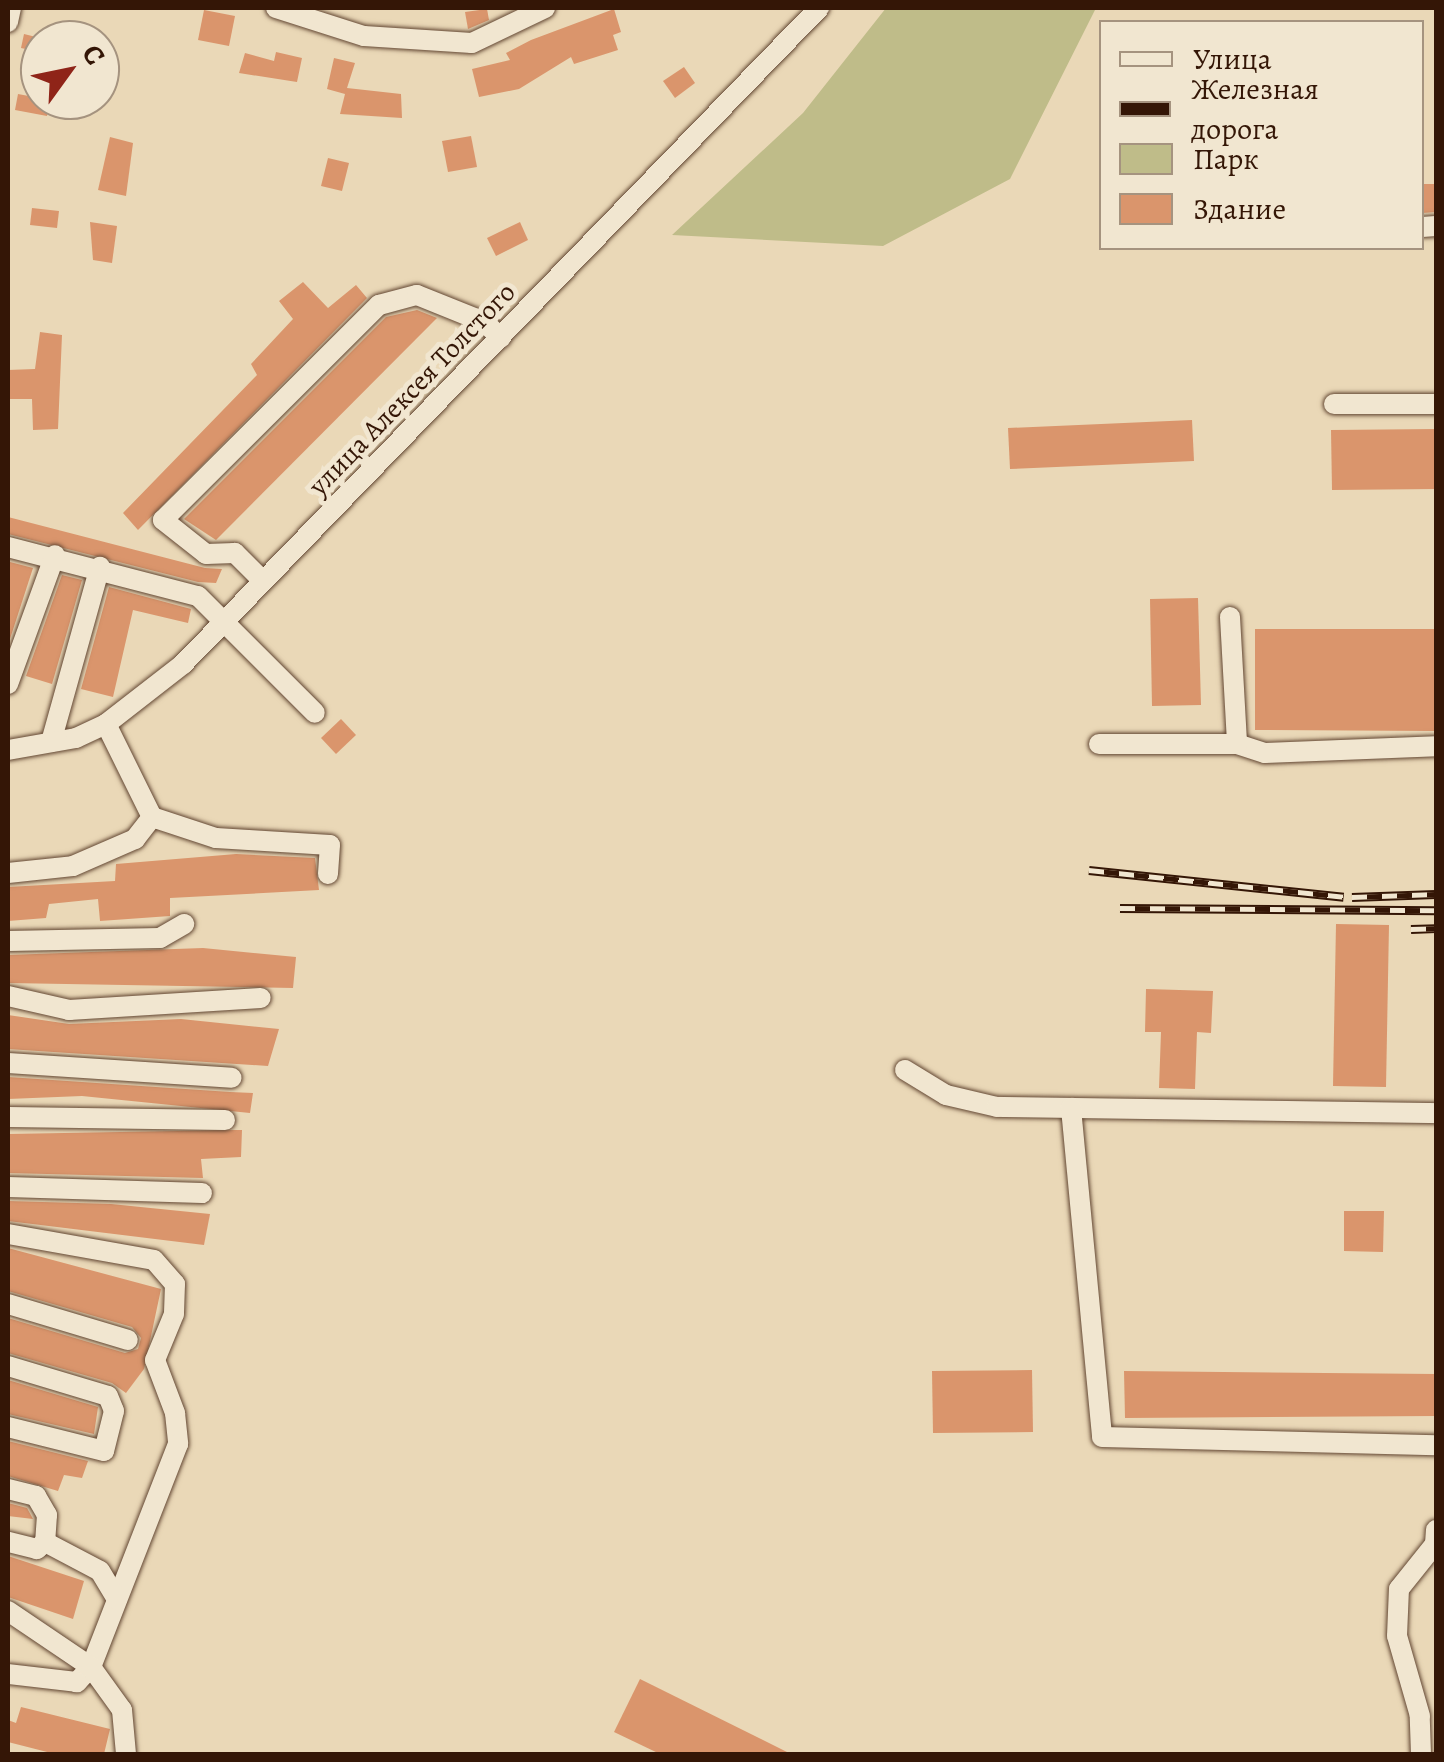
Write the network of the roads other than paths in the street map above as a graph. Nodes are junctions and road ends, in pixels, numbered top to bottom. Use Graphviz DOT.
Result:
graph roads {
  1 [pos="11,8"];
  2 [pos="276,8"];
  3 [pos="545,8"];
  4 [pos="819,8"];
  5 [pos="8,22"];
  6 [pos="501,338"];
  7 [pos="1334,404"];
  8 [pos="1436,404"];
  9 [pos="9,550"];
  10 [pos="54,556"];
  11 [pos="100,567"];
  12 [pos="264,581"];
  13 [pos="227,618"];
  14 [pos="1230,618"];
  15 [pos="8,684"];
  16 [pos="315,713"];
  17 [pos="106,724"];
  18 [pos="51,742"];
  19 [pos="1098,744"];
  20 [pos="1236,744"];
  21 [pos="1436,746"];
  22 [pos="8,750"];
  23 [pos="152,818"];
  24 [pos="8,873"];
  25 [pos="328,874"];
  26 [pos="184,924"];
  27 [pos="8,941"];
  28 [pos="8,996"];
  29 [pos="262,998"];
  30 [pos="8,1063"];
  31 [pos="905,1070"];
  32 [pos="232,1078"];
  33 [pos="1071,1108"];
  34 [pos="1436,1113"];
  35 [pos="8,1118"];
  36 [pos="225,1120"];
  37 [pos="8,1187"];
  38 [pos="202,1193"];
  39 [pos="8,1234"];
  40 [pos="8,1304"];
  41 [pos="128,1340"];
  42 [pos="8,1366"];
  43 [pos="8,1427"];
  44 [pos="1436,1445"];
  45 [pos="8,1489"];
  46 [pos="1436,1530"];
  47 [pos="8,1542"];
  48 [pos="44,1542"];
  49 [pos="116,1599"];
  50 [pos="8,1611"];
  51 [pos="91,1667"];
  52 [pos="8,1674"];
  53 [pos="126,1754"];
  54 [pos="1421,1754"];
  1 -- 5 [label="street"];
  2 -- 3 [label="street"];
  4 -- 6 [label="street, улица Алексея Толстого"];
  6 -- 12 [label="street, улица Алексея Толстого"];
  6 -- 12 [label="street"];
  7 -- 8 [label="street"];
  9 -- 10 [label="street"];
  10 -- 11 [label="street"];
  10 -- 15 [label="street"];
  11 -- 13 [label="street"];
  11 -- 18 [label="street"];
  12 -- 13 [label="street, улица Алексея Толстого"];
  13 -- 16 [label="street"];
  13 -- 17 [label="street, улица Алексея Толстого"];
  14 -- 20 [label="street"];
  17 -- 18 [label="street, улица Алексея Толстого"];
  17 -- 23 [label="street"];
  18 -- 22 [label="street, улица Алексея Толстого"];
  19 -- 20 [label="street"];
  20 -- 21 [label="street"];
  23 -- 24 [label="street"];
  23 -- 25 [label="street"];
  26 -- 27 [label="street"];
  28 -- 29 [label="street"];
  30 -- 32 [label="street"];
  31 -- 33 [label="street"];
  33 -- 34 [label="street"];
  33 -- 44 [label="street"];
  35 -- 36 [label="street"];
  37 -- 38 [label="street"];
  39 -- 49 [label="street"];
  40 -- 41 [label="street"];
  42 -- 43 [label="street"];
  45 -- 48 [label="street"];
  46 -- 54 [label="street"];
  47 -- 48 [label="street"];
  48 -- 49 [label="street"];
  49 -- 51 [label="street"];
  50 -- 51 [label="street"];
  51 -- 52 [label="street"];
  51 -- 53 [label="street"];
}
